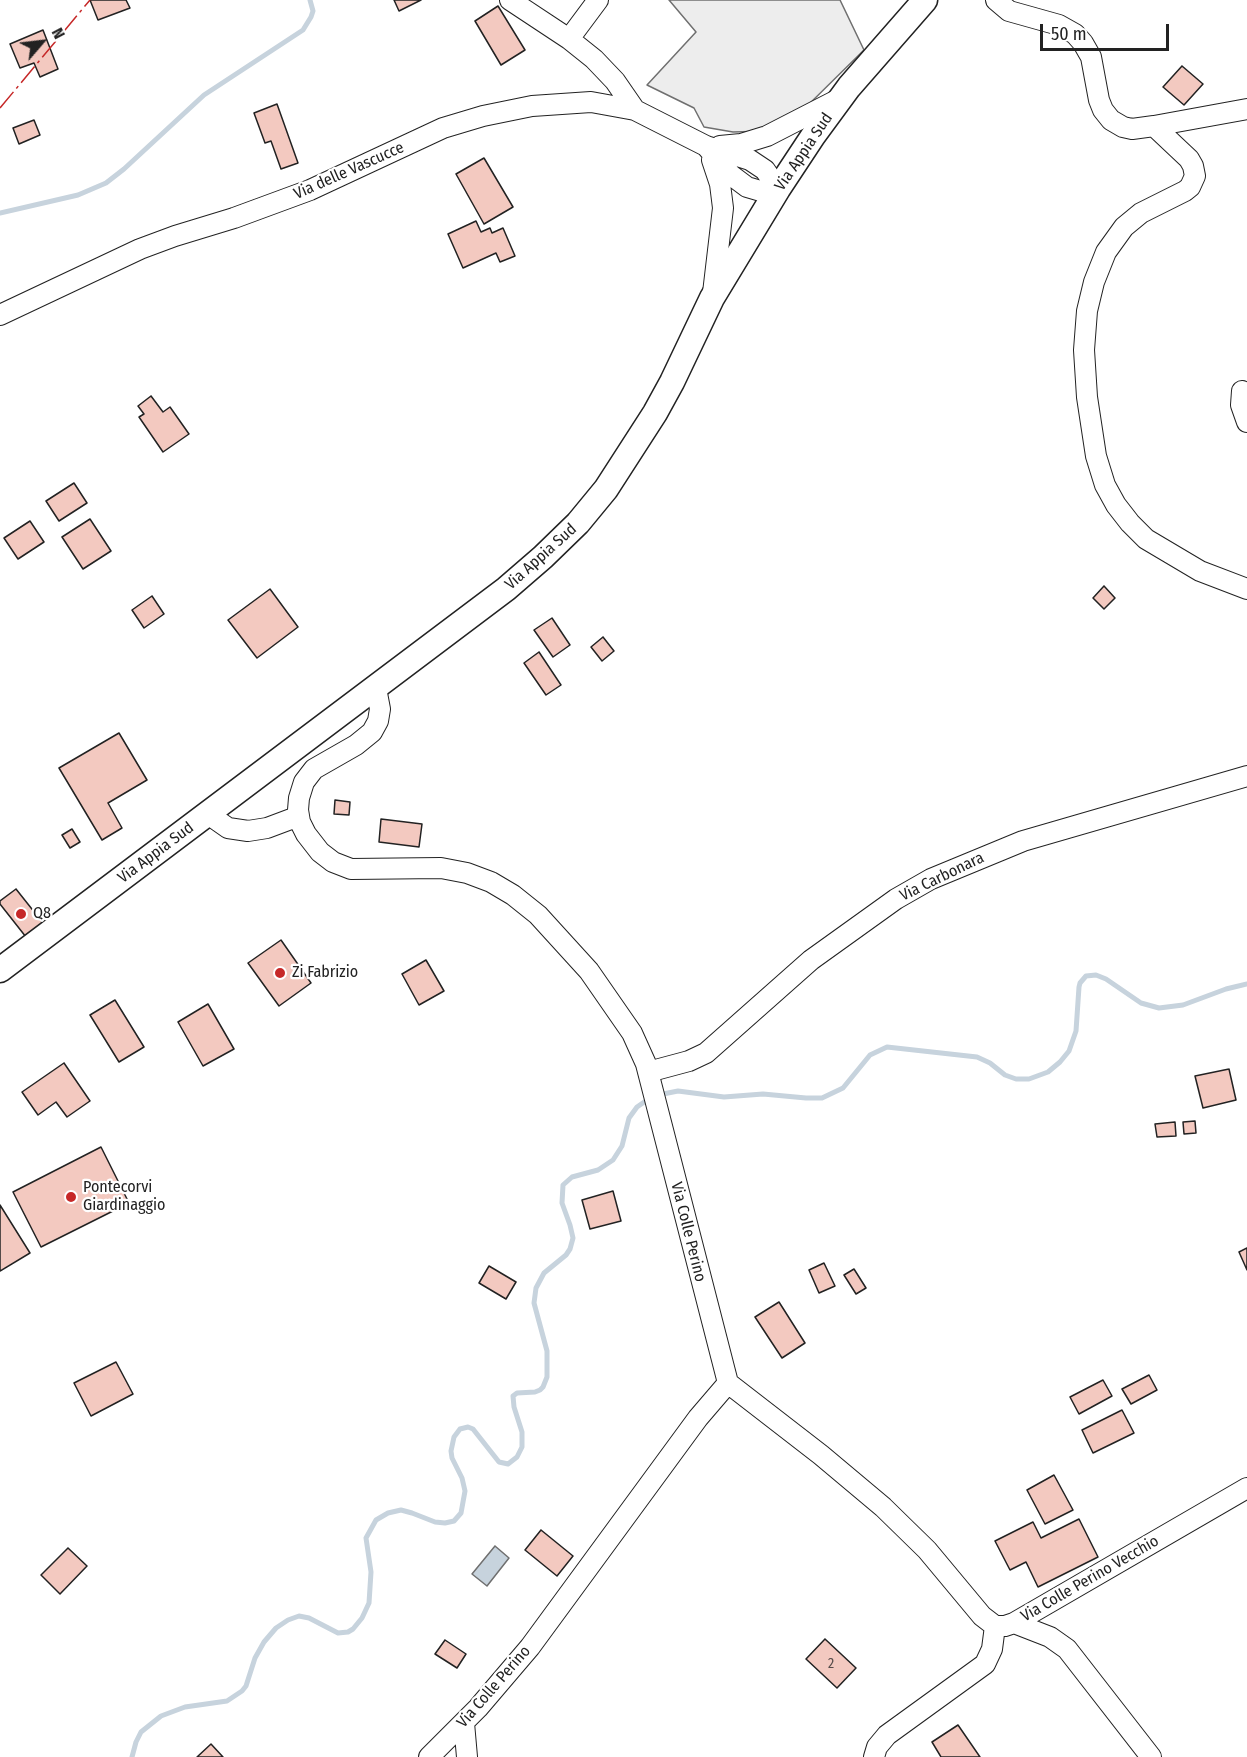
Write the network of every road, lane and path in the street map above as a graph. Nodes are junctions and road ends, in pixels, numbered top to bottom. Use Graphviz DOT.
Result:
graph roads {
  1 [pos="510,0"];
  2 [pos="598,0"];
  3 [pos="925,0"];
  4 [pos="996,0"];
  5 [pos="569,39"];
  6 [pos="839,99"];
  7 [pos="1247,109"];
  8 [pos="635,110"];
  9 [pos="1154,126"];
  10 [pos="706,146"];
  11 [pos="778,189"];
  12 [pos="712,298"];
  13 [pos="0,315"];
  14 [pos="1242,391"];
  15 [pos="1247,422"];
  16 [pos="1247,589"];
  17 [pos="376,688"];
  18 [pos="1247,776"];
  19 [pos="208,814"];
  20 [pos="299,816"];
  21 [pos="0,970"];
  22 [pos="649,1076"];
  23 [pos="728,1383"];
  24 [pos="1247,1488"];
  25 [pos="1004,1624"];
  26 [pos="464,1723"];
  27 [pos="429,1757"];
  28 [pos="467,1757"];
  29 [pos="874,1757"];
  30 [pos="1151,1757"];
  1 -- 5 [label="street"];
  2 -- 5 [label="street"];
  3 -- 6 [label="main road, Via Appia Sud"];
  4 -- 9 [label="street"];
  5 -- 8 [label="street"];
  6 -- 10 [label="street, Via delle Vascucce"];
  6 -- 11 [label="main road, Via Appia Sud"];
  7 -- 9 [label="street"];
  8 -- 10 [label="street, Via delle Vascucce"];
  8 -- 13 [label="street, Via delle Vascucce"];
  9 -- 16 [label="street"];
  10 -- 11 [label="street, Via delle Vascucce"];
  10 -- 12 [label="street"];
  11 -- 12 [label="main road, Via Appia Sud"];
  12 -- 17 [label="main road, Via Appia Sud"];
  14 -- 15 [label="street"];
  17 -- 19 [label="main road, Via Appia Sud"];
  17 -- 20 [label="street"];
  18 -- 22 [label="street, Via Carbonara"];
  19 -- 20 [label="street"];
  19 -- 21 [label="main road, Via Appia Sud"];
  20 -- 22 [label="street, Via Colle Perino"];
  22 -- 23 [label="street, Via Colle Perino"];
  23 -- 25 [label="street"];
  23 -- 26 [label="street, Via Colle Perino"];
  24 -- 25 [label="street, Via Colle Perino Vecchio"];
  25 -- 29 [label="street"];
  25 -- 30 [label="street"];
  26 -- 27 [label="street, Via Colle Perino"];
  26 -- 28 [label="street"];
}
